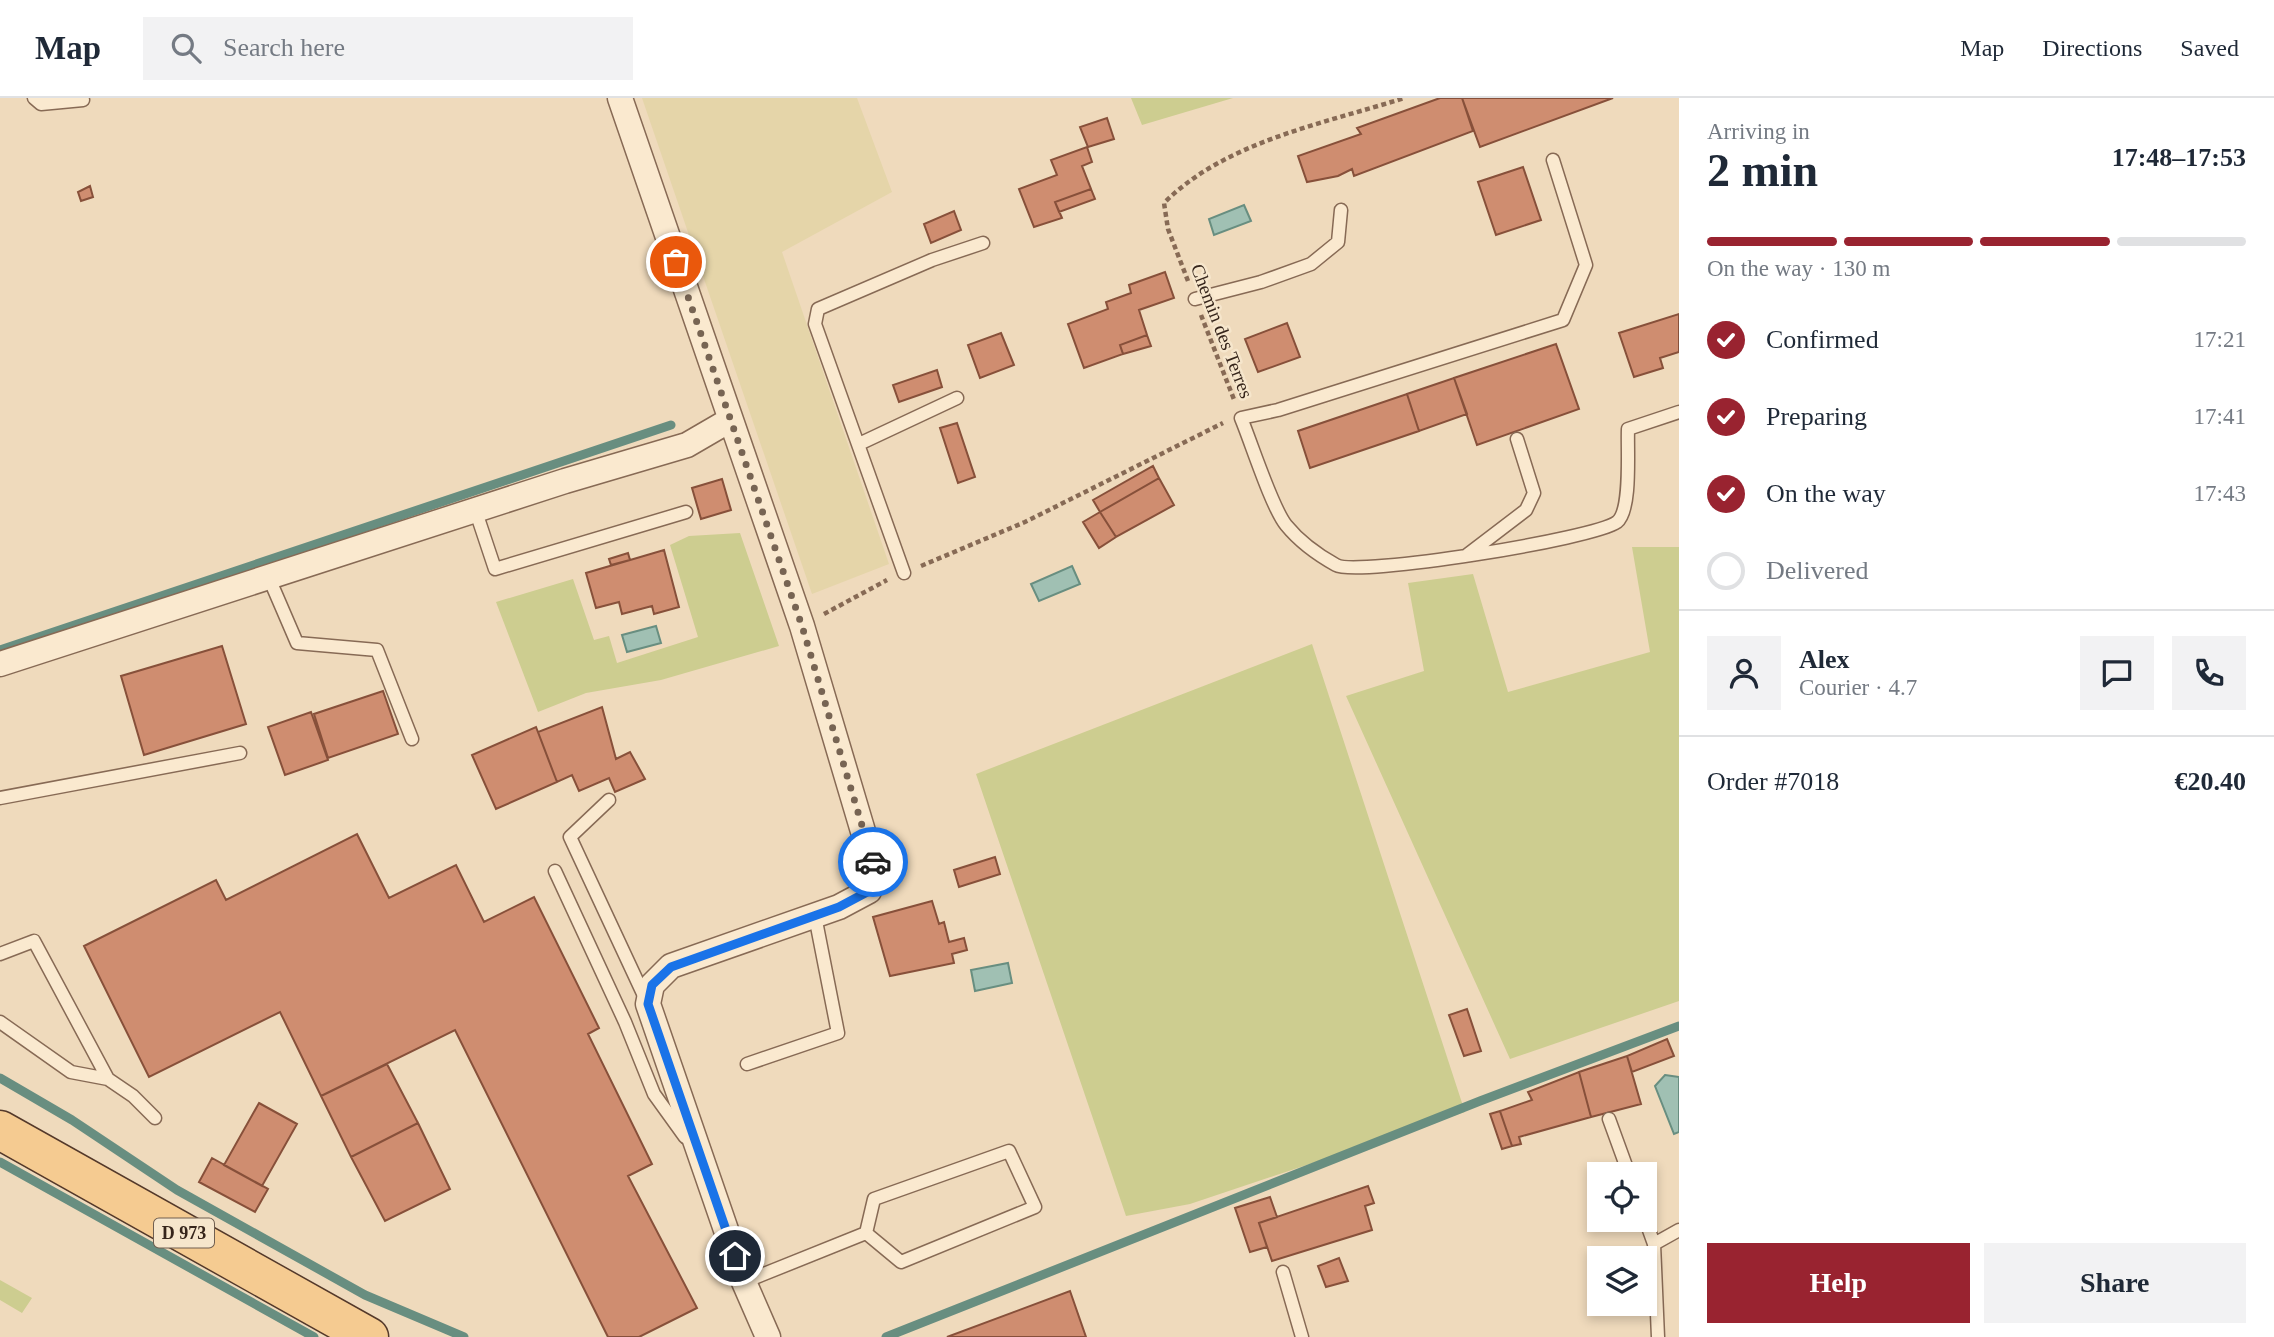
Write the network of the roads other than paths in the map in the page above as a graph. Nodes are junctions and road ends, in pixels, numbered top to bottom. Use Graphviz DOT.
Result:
graph roads {
  1 [pos="34,98"];
  2 [pos="620,98"];
  3 [pos="83,100"];
  4 [pos="1553,160"];
  5 [pos="1341,210"];
  6 [pos="983,243"];
  7 [pos="1195,299"];
  8 [pos="957,398"];
  9 [pos="1679,412"];
  10 [pos="730,420"];
  11 [pos="1517,439"];
  12 [pos="859,444"];
  13 [pos="476,512"];
  14 [pos="686,512"];
  15 [pos="1466,555"];
  16 [pos="904,573"];
  17 [pos="269,578"];
  18 [pos="0,664"];
  19 [pos="412,739"];
  20 [pos="240,753"];
  21 [pos="0,798"];
  22 [pos="609,800"];
  23 [pos="555,871"];
  24 [pos="816,916"];
  25 [pos="0,954"];
  26 [pos="648,1004"];
  27 [pos="0,1022"];
  28 [pos="747,1065"];
  29 [pos="108,1079"];
  30 [pos="155,1118"];
  31 [pos="1609,1119"];
  32 [pos="0,1130"];
  33 [pos="699,1156"];
  34 [pos="1625,1162"];
  35 [pos="1679,1230"];
  36 [pos="1650,1232"];
  37 [pos="866,1233"];
  38 [pos="1654,1244"];
  39 [pos="1283,1272"];
  40 [pos="744,1282"];
  41 [pos="369,1337"];
  42 [pos="768,1337"];
  43 [pos="1302,1337"];
  44 [pos="1658,1337"];
  1 -- 3 [label="lane"];
  2 -- 10 [label="street"];
  4 -- 15 [label="lane"];
  5 -- 7 [label="lane"];
  6 -- 12 [label="lane"];
  8 -- 12 [label="lane"];
  9 -- 15 [label="lane"];
  10 -- 13 [label="street"];
  10 -- 24 [label="street"];
  11 -- 15 [label="lane"];
  12 -- 16 [label="lane"];
  13 -- 14 [label="lane"];
  13 -- 17 [label="street"];
  17 -- 18 [label="street"];
  17 -- 19 [label="lane"];
  20 -- 21 [label="lane"];
  22 -- 26 [label="lane"];
  23 -- 33 [label="lane"];
  24 -- 26 [label="street"];
  24 -- 28 [label="lane"];
  25 -- 29 [label="lane"];
  26 -- 33 [label="street"];
  27 -- 29 [label="lane"];
  29 -- 30 [label="lane"];
  31 -- 34 [label="lane"];
  32 -- 41 [label="main road, D 973"];
  33 -- 40 [label="street"];
  35 -- 38 [label="lane"];
  36 -- 38 [label="lane"];
  37 -- 37 [label="lane"];
  37 -- 40 [label="lane"];
  38 -- 44 [label="lane"];
  39 -- 43 [label="lane"];
  40 -- 42 [label="street"];
}
